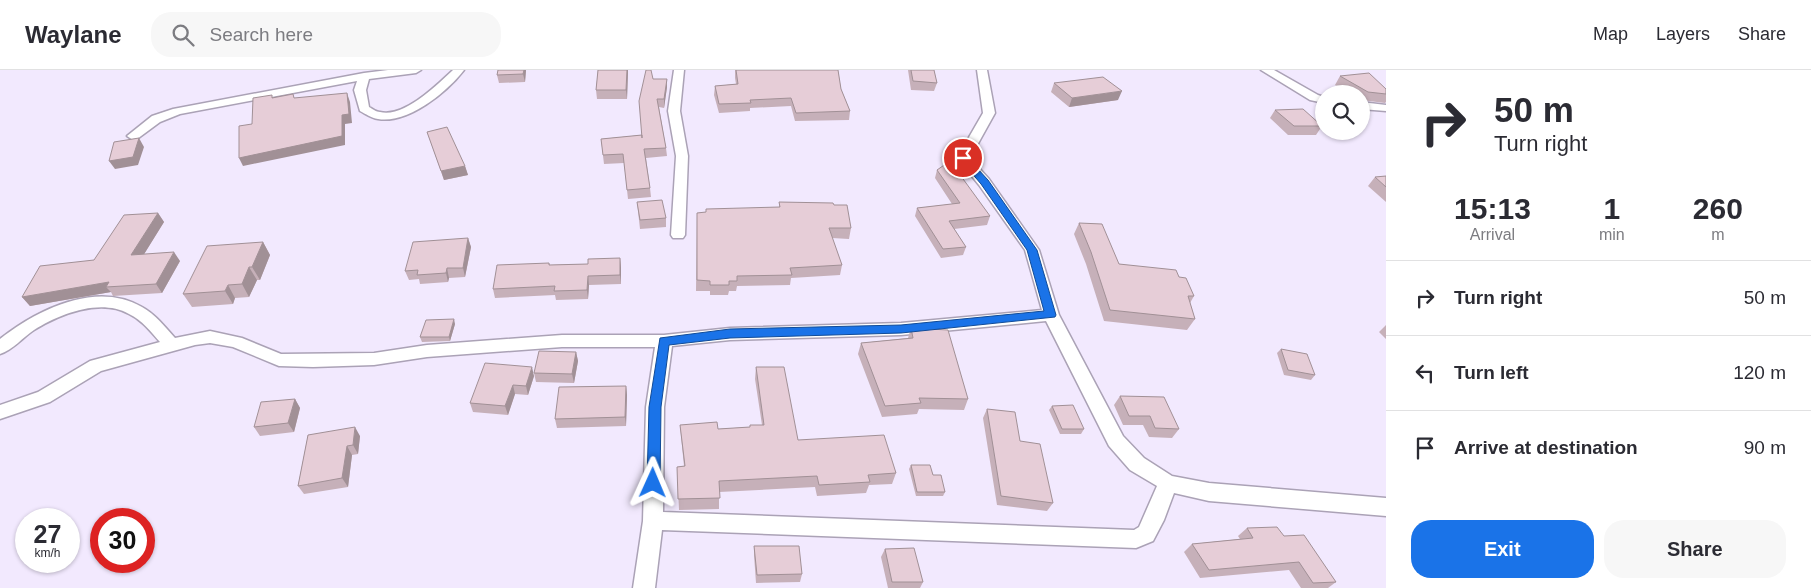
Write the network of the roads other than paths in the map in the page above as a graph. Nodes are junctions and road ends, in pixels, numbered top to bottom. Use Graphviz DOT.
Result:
graph roads {
  1 [pos="416,70"];
  2 [pos="459,70"];
  3 [pos="678,70"];
  4 [pos="982,70"];
  5 [pos="1266,70"];
  6 [pos="364,76"];
  7 [pos="1315,98"];
  8 [pos="1370,106"];
  9 [pos="1386,108"];
  10 [pos="133,136"];
  11 [pos="678,235"];
  12 [pos="1051,315"];
  13 [pos="664,341"];
  14 [pos="173,346"];
  15 [pos="0,348"];
  16 [pos="0,412"];
  17 [pos="1168,484"];
  18 [pos="1386,507"];
  19 [pos="653,521"];
  20 [pos="644,588"];
  1 -- 6 [label="street"];
  2 -- 6 [label="street"];
  3 -- 11 [label="street"];
  4 -- 12 [label="street"];
  5 -- 7 [label="street"];
  6 -- 10 [label="street"];
  8 -- 9 [label="street"];
  12 -- 13 [label="street"];
  12 -- 17 [label="street"];
  13 -- 14 [label="street"];
  13 -- 19 [label="street"];
  14 -- 15 [label="street"];
  14 -- 16 [label="street"];
  17 -- 18 [label="street"];
  17 -- 19 [label="street"];
  19 -- 20 [label="street"];
}
